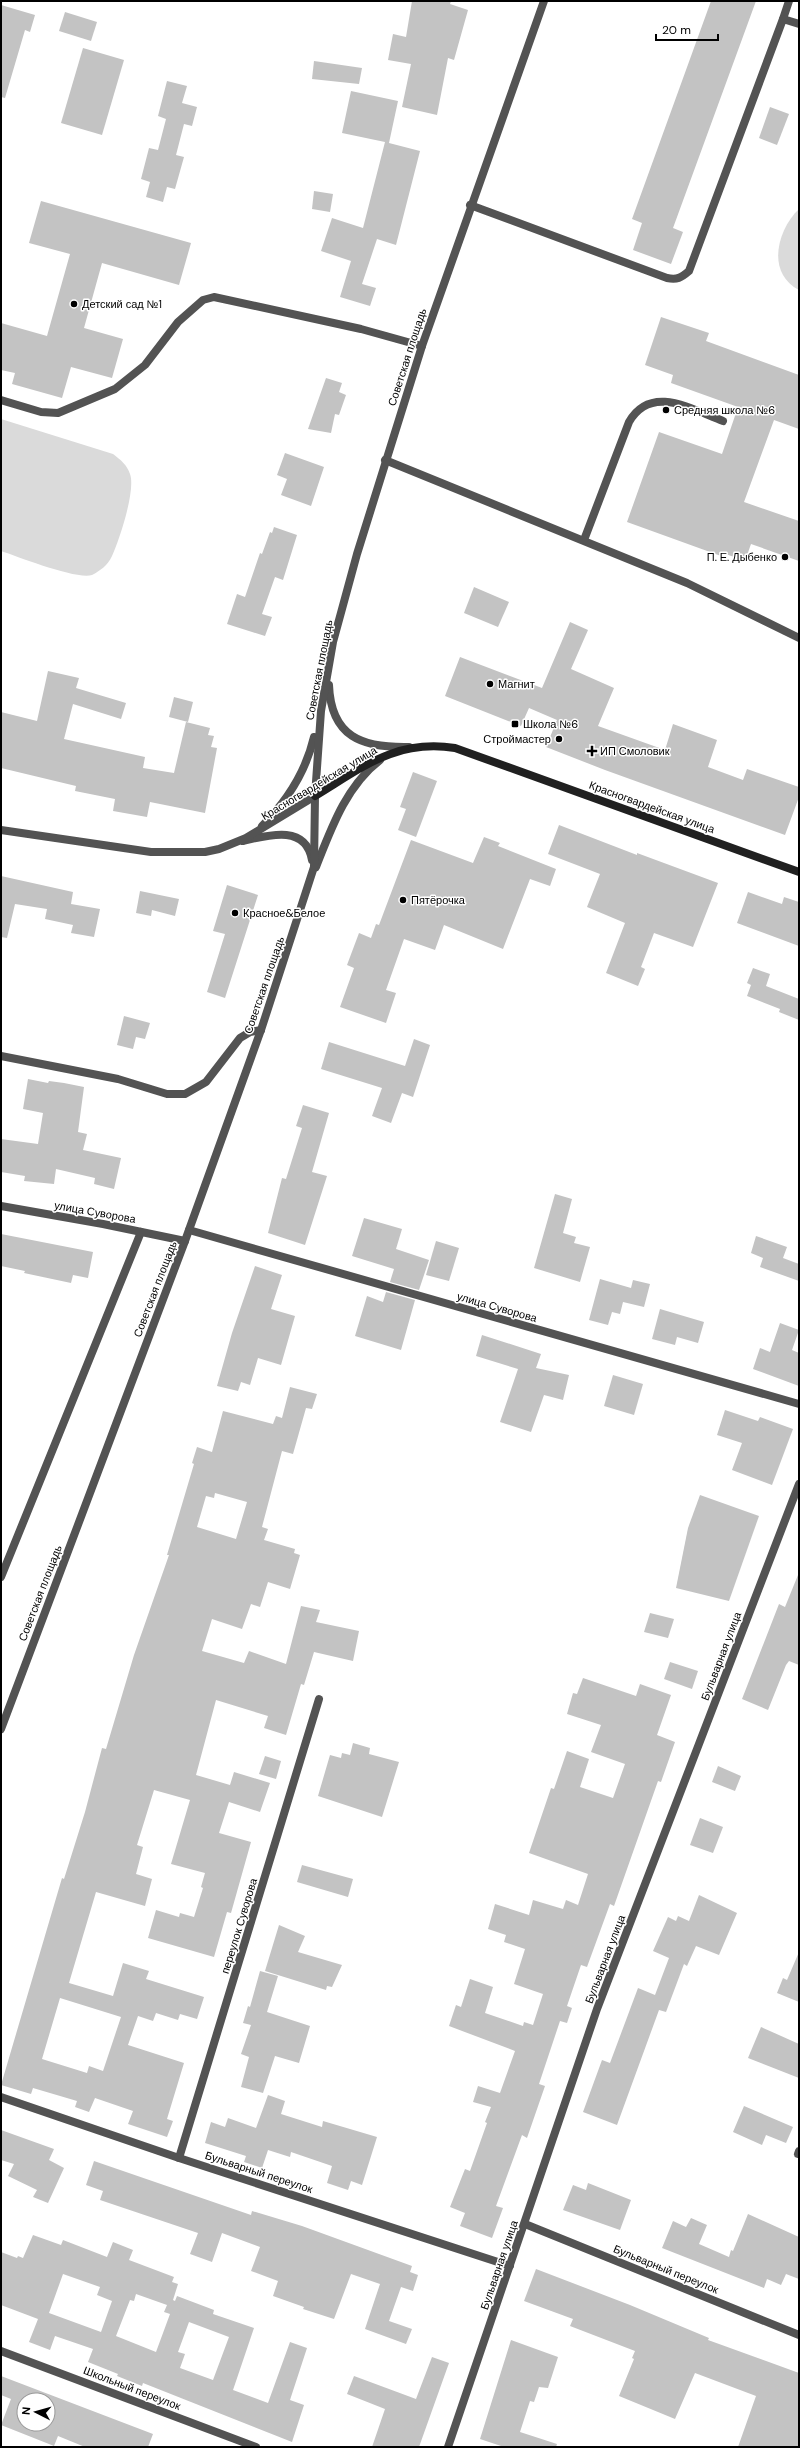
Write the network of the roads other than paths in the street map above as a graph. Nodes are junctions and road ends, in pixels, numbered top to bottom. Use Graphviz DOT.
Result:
graph roads {
  1 [pos="544,1"];
  2 [pos="789,1"];
  3 [pos="783,19"];
  4 [pos="799,24"];
  5 [pos="470,205"];
  6 [pos="422,346"];
  7 [pos="1,400"];
  8 [pos="723,421"];
  9 [pos="385,460"];
  10 [pos="584,540"];
  11 [pos="799,638"];
  12 [pos="330,662"];
  13 [pos="321,711"];
  14 [pos="411,747"];
  15 [pos="387,755"];
  16 [pos="315,796"];
  17 [pos="1,830"];
  18 [pos="246,838"];
  19 [pos="231,844"];
  20 [pos="314,867"];
  21 [pos="799,872"];
  22 [pos="308,886"];
  23 [pos="261,1030"];
  24 [pos="1,1056"];
  25 [pos="1,1206"];
  26 [pos="189,1230"];
  27 [pos="141,1232"];
  28 [pos="185,1241"];
  29 [pos="799,1404"];
  30 [pos="799,1484"];
  31 [pos="1,1577"];
  32 [pos="319,1699"];
  33 [pos="1,1729"];
  34 [pos="1,2097"];
  35 [pos="179,2158"];
  36 [pos="525,2224"];
  37 [pos="510,2266"];
  38 [pos="799,2335"];
  39 [pos="1,2351"];
  40 [pos="256,2447"];
  41 [pos="448,2447"];
  1 -- 5 [label="street, Советская площадь"];
  2 -- 3 [label="street"];
  3 -- 4 [label="street"];
  3 -- 5 [label="street"];
  5 -- 6 [label="street, Советская площадь"];
  6 -- 7 [label="street"];
  6 -- 9 [label="street, Советская площадь"];
  8 -- 10 [label="street"];
  9 -- 10 [label="street"];
  9 -- 12 [label="street, Советская площадь"];
  10 -- 11 [label="street"];
  12 -- 13 [label="street, Советская площадь"];
  12 -- 14 [label="street"];
  13 -- 16 [label="street, Советская площадь"];
  13 -- 18 [label="street"];
  14 -- 15 [label="main road, Красногвардейская улица"];
  14 -- 21 [label="main road, Красногвардейская улица"];
  15 -- 16 [label="main road, Красногвардейская улица"];
  15 -- 22 [label="street"];
  16 -- 18 [label="street, Красногвардейская улица"];
  16 -- 20 [label="street, Советская площадь"];
  17 -- 19 [label="street, Красногвардейская улица"];
  18 -- 19 [label="street, Красногвардейская улица"];
  19 -- 20 [label="street"];
  20 -- 22 [label="street, Советская площадь"];
  22 -- 23 [label="street, Советская площадь"];
  23 -- 24 [label="street"];
  23 -- 26 [label="street, Советская площадь"];
  25 -- 27 [label="street, улица Суворова"];
  26 -- 28 [label="street, Советская площадь"];
  26 -- 29 [label="street, улица Суворова"];
  27 -- 28 [label="street, улица Суворова"];
  27 -- 31 [label="street"];
  28 -- 33 [label="street, Советская площадь"];
  30 -- 36 [label="street, Бульварная улица"];
  32 -- 35 [label="street, переулок Суворова"];
  34 -- 35 [label="street, Бульварный переулок"];
  35 -- 37 [label="street, Бульварный переулок"];
  36 -- 37 [label="street, Бульварная улица"];
  36 -- 38 [label="street, Бульварный переулок"];
  37 -- 41 [label="street, Бульварная улица"];
  39 -- 40 [label="street, Школьный переулок"];
}
